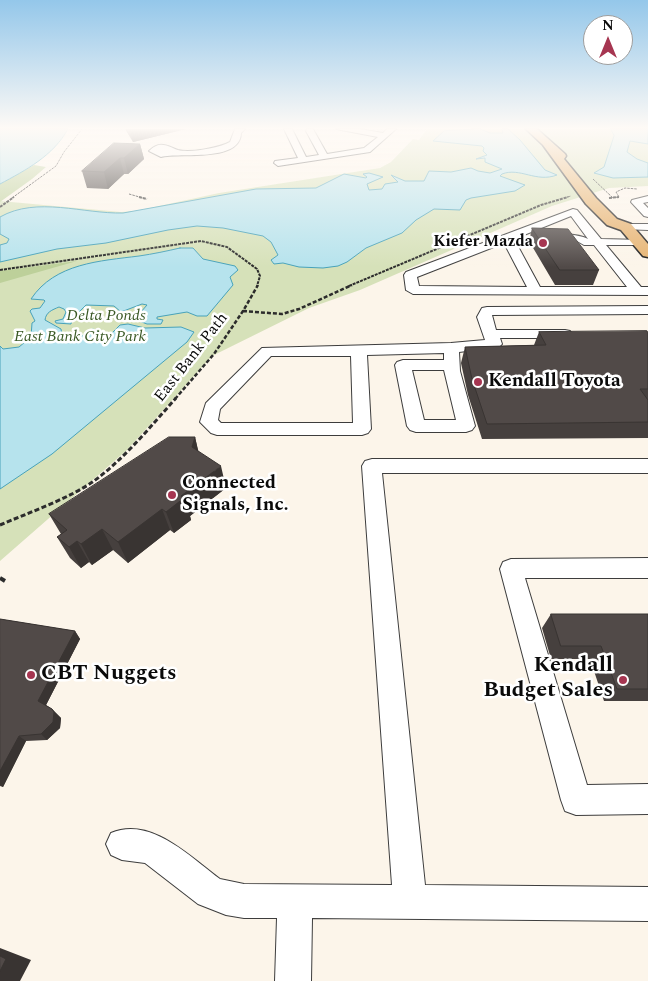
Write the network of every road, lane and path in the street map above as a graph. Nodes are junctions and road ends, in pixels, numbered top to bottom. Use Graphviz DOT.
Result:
graph roads {
  1 [pos="44,175"];
  2 [pos="571,175"];
  3 [pos="584,175"];
  4 [pos="590,180"];
  5 [pos="644,189"];
  6 [pos="129,194"];
  7 [pos="573,196"];
  8 [pos="147,199"];
  9 [pos="648,200"];
  10 [pos="618,204"];
  11 [pos="0,207"];
  12 [pos="648,214"];
  13 [pos="626,227"];
  14 [pos="648,227"];
  15 [pos="528,228"];
  16 [pos="508,237"];
  17 [pos="598,242"];
  18 [pos="643,248"];
  19 [pos="0,270"];
  20 [pos="535,290"];
  21 [pos="643,291"];
  22 [pos="648,310"];
  23 [pos="243,311"];
  24 [pos="490,334"];
  25 [pos="579,334"];
  26 [pos="359,351"];
  27 [pos="450,356"];
  28 [pos="648,466"];
  29 [pos="0,525"];
  30 [pos="648,568"];
  31 [pos="0,578"];
  32 [pos="5,582"];
  33 [pos="648,799"];
  34 [pos="122,844"];
  35 [pos="295,902"];
  36 [pos="410,902"];
  37 [pos="648,904"];
  38 [pos="293,981"];
  1 -- 11 [label="path"];
  2 -- 13 [label="main road"];
  3 -- 4 [label="main road"];
  5 -- 10 [label="path"];
  6 -- 8 [label="path"];
  7 -- 23 [label="path"];
  9 -- 12 [label="lane"];
  10 -- 13 [label="main road"];
  13 -- 14 [label="lane"];
  13 -- 18 [label="main road"];
  15 -- 16 [label="lane"];
  15 -- 17 [label="lane"];
  15 -- 17 [label="lane"];
  16 -- 20 [label="lane"];
  16 -- 20 [label="lane"];
  17 -- 18 [label="lane"];
  17 -- 21 [label="lane"];
  19 -- 23 [label="path, East Bank Path"];
  20 -- 21 [label="lane"];
  22 -- 24 [label="lane"];
  23 -- 29 [label="path, East Bank Path"];
  24 -- 25 [label="lane"];
  24 -- 27 [label="lane"];
  26 -- 26 [label="lane"];
  26 -- 27 [label="lane"];
  27 -- 27 [label="lane"];
  28 -- 36 [label="lane"];
  30 -- 33 [label="lane"];
  31 -- 32 [label="path"];
  34 -- 35 [label="lane"];
  35 -- 36 [label="lane"];
  35 -- 38 [label="lane"];
  36 -- 37 [label="lane"];
}
